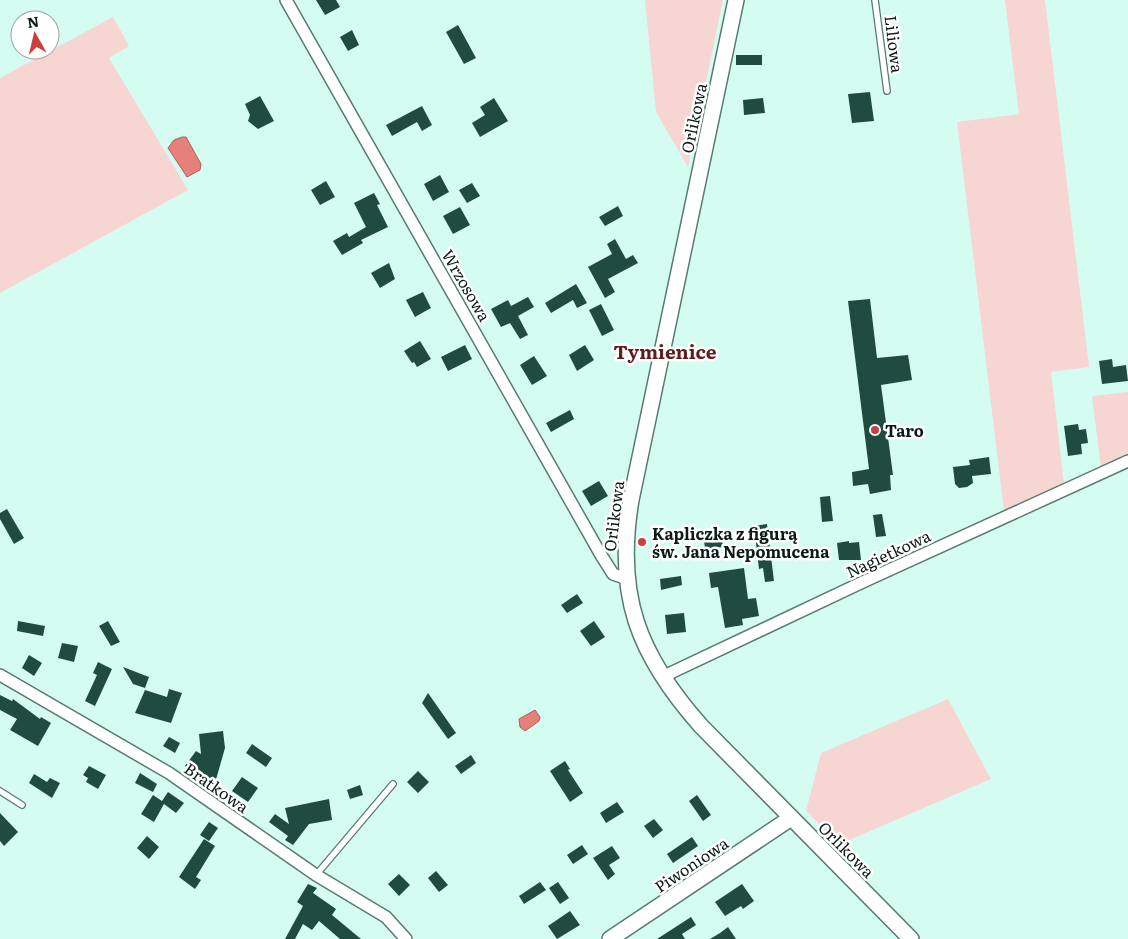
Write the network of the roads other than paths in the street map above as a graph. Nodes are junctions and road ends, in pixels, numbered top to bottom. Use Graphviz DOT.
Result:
graph roads {
  1 [pos="286,0"];
  2 [pos="736,0"];
  3 [pos="875,0"];
  4 [pos="887,91"];
  5 [pos="1128,461"];
  6 [pos="626,579"];
  7 [pos="0,675"];
  8 [pos="662,677"];
  9 [pos="393,784"];
  10 [pos="0,791"];
  11 [pos="22,805"];
  12 [pos="791,818"];
  13 [pos="316,875"];
  14 [pos="406,939"];
  15 [pos="610,939"];
  16 [pos="911,939"];
  1 -- 6 [label="street, Wrzosowa"];
  2 -- 6 [label="street, Orlikowa"];
  3 -- 4 [label="lane, Liliowa"];
  5 -- 8 [label="street, Nagietkowa"];
  6 -- 8 [label="street, Orlikowa"];
  7 -- 13 [label="street, Bratkowa"];
  8 -- 12 [label="street, Orlikowa"];
  9 -- 13 [label="lane"];
  10 -- 11 [label="lane"];
  12 -- 15 [label="street, Piwoniowa"];
  12 -- 16 [label="street, Orlikowa"];
  13 -- 14 [label="street, Bratkowa"];
}
